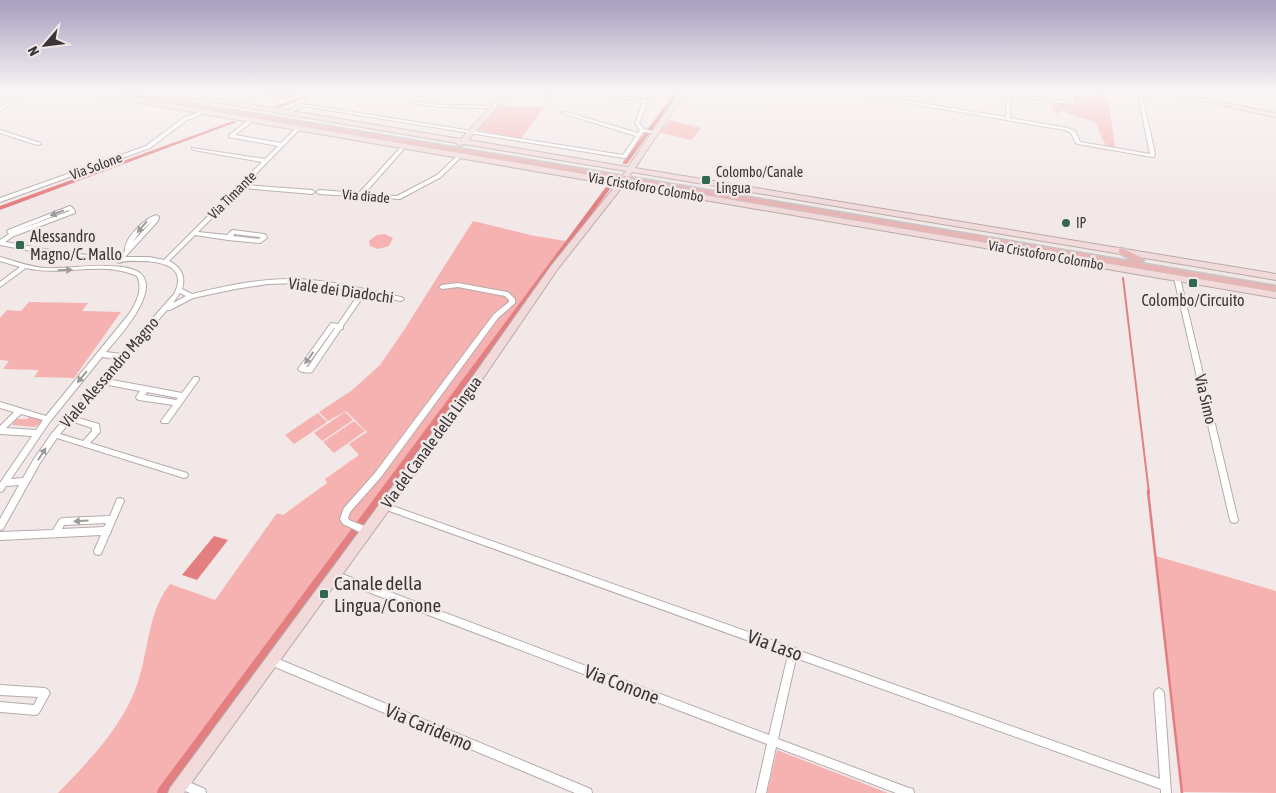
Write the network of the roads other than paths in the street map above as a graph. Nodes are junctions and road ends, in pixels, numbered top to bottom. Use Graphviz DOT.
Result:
graph roads {
  1 [pos="174,127"];
  2 [pos="243,127"];
  3 [pos="293,127"];
  4 [pos="326,127"];
  5 [pos="351,127"];
  6 [pos="375,127"];
  7 [pos="395,127"];
  8 [pos="446,127"];
  9 [pos="477,127"];
  10 [pos="622,127"];
  11 [pos="639,127"];
  12 [pos="657,127"];
  13 [pos="1055,127"];
  14 [pos="1147,127"];
  15 [pos="299,128"];
  16 [pos="395,130"];
  17 [pos="473,131"];
  18 [pos="0,132"];
  19 [pos="642,132"];
  20 [pos="653,132"];
  21 [pos="39,144"];
  22 [pos="281,144"];
  23 [pos="194,148"];
  24 [pos="402,149"];
  25 [pos="459,149"];
  26 [pos="509,159"];
  27 [pos="265,161"];
  28 [pos="515,166"];
  29 [pos="626,176"];
  30 [pos="241,186"];
  31 [pos="741,190"];
  32 [pos="312,192"];
  33 [pos="319,192"];
  34 [pos="360,195"];
  35 [pos="0,200"];
  36 [pos="194,233"];
  37 [pos="12,235"];
  38 [pos="260,241"];
  39 [pos="0,243"];
  40 [pos="127,250"];
  41 [pos="1122,251"];
  42 [pos="0,259"];
  43 [pos="120,259"];
  44 [pos="1139,260"];
  45 [pos="165,262"];
  46 [pos="25,266"];
  47 [pos="112,269"];
  48 [pos="1276,277"];
  49 [pos="1177,278"];
  50 [pos="1276,283"];
  51 [pos="0,285"];
  52 [pos="442,287"];
  53 [pos="180,290"];
  54 [pos="363,292"];
  55 [pos="1275,293"];
  56 [pos="191,296"];
  57 [pos="402,299"];
  58 [pos="162,312"];
  59 [pos="341,326"];
  60 [pos="101,354"];
  61 [pos="123,356"];
  62 [pos="196,379"];
  63 [pos="102,381"];
  64 [pos="146,389"];
  65 [pos="183,396"];
  66 [pos="178,403"];
  67 [pos="0,405"];
  68 [pos="20,411"];
  69 [pos="69,418"];
  70 [pos="47,419"];
  71 [pos="165,421"];
  72 [pos="0,431"];
  73 [pos="37,433"];
  74 [pos="55,435"];
  75 [pos="86,444"];
  76 [pos="184,475"];
  77 [pos="26,481"];
  78 [pos="2,486"];
  79 [pos="120,501"];
  80 [pos="384,506"];
  81 [pos="112,519"];
  82 [pos="1234,520"];
  83 [pos="0,526"];
  84 [pos="106,530"];
  85 [pos="363,530"];
  86 [pos="56,532"];
  87 [pos="0,536"];
  88 [pos="98,551"];
  89 [pos="334,575"];
  90 [pos="793,651"];
  91 [pos="271,661"];
  92 [pos="0,690"];
  93 [pos="1159,693"];
  94 [pos="0,707"];
  95 [pos="772,741"];
  96 [pos="179,788"];
  97 [pos="1166,790"];
  98 [pos="201,793"];
  99 [pos="587,793"];
  100 [pos="760,793"];
  101 [pos="910,793"];
  1 -- 35 [label="street, Via Solone"];
  2 -- 22 [label="street"];
  3 -- 15 [label="street, Via Cristoforo Colombo"];
  4 -- 25 [label="main road, Via Cristoforo Colombo"];
  5 -- 25 [label="main road, Via Cristoforo Colombo"];
  6 -- 16 [label="street, Via Cristoforo Colombo"];
  7 -- 16 [label="street"];
  8 -- 17 [label="street"];
  9 -- 17 [label="street"];
  10 -- 19 [label="street"];
  11 -- 19 [label="street"];
  12 -- 20 [label="street, Via del Canale della Lingua"];
  13 -- 14 [label="street"];
  15 -- 22 [label="street, Via Timante"];
  15 -- 25 [label="street, Via Cristoforo Colombo"];
  16 -- 25 [label="street, Via Cristoforo Colombo"];
  17 -- 19 [label="street"];
  17 -- 25 [label="street"];
  18 -- 21 [label="street"];
  19 -- 20 [label="street"];
  20 -- 29 [label="street, Via del Canale della Lingua"];
  22 -- 27 [label="street, Via Timante"];
  23 -- 27 [label="street"];
  24 -- 34 [label="street"];
  25 -- 26 [label="main road, Via Cristoforo Colombo"];
  25 -- 28 [label="street, Via Cristoforo Colombo"];
  25 -- 29 [label="main road, Via Cristoforo Colombo"];
  25 -- 34 [label="street, Via diade"];
  26 -- 28 [label="street"];
  26 -- 29 [label="main road, Via Cristoforo Colombo"];
  27 -- 30 [label="street, Via Timante"];
  28 -- 29 [label="street, Via Cristoforo Colombo"];
  29 -- 31 [label="main road, Via Cristoforo Colombo"];
  29 -- 49 [label="street, Via Cristoforo Colombo"];
  29 -- 55 [label="main road, Via Cristoforo Colombo"];
  29 -- 80 [label="street, Via del Canale della Lingua"];
  30 -- 32 [label="street"];
  30 -- 36 [label="street, Via Timante"];
  31 -- 41 [label="street, Via Cristoforo Colombo"];
  31 -- 44 [label="main road, Via Cristoforo Colombo"];
  33 -- 34 [label="street, Via diade"];
  36 -- 38 [label="street"];
  36 -- 45 [label="street, Via Timante"];
  37 -- 37 [label="street, one-way"];
  37 -- 39 [label="street"];
  39 -- 43 [label="street"];
  40 -- 40 [label="street, one-way"];
  40 -- 43 [label="street"];
  41 -- 44 [label="main road"];
  41 -- 48 [label="street, Via Cristoforo Colombo"];
  42 -- 46 [label="street, Viale Alessandro Magno"];
  43 -- 45 [label="street"];
  43 -- 47 [label="street"];
  44 -- 50 [label="main road, Via Cristoforo Colombo"];
  45 -- 53 [label="street"];
  46 -- 47 [label="street, Viale Alessandro Magno, one-way"];
  46 -- 51 [label="street"];
  47 -- 60 [label="street, Viale Alessandro Magno"];
  49 -- 55 [label="street, Via Cristoforo Colombo"];
  49 -- 82 [label="street, Via Simo"];
  52 -- 85 [label="street"];
  53 -- 56 [label="street"];
  53 -- 58 [label="street, Viale Alessandro Magno"];
  54 -- 56 [label="street, Viale dei Diadochi"];
  54 -- 57 [label="street, Viale dei Diadochi"];
  54 -- 59 [label="street"];
  56 -- 58 [label="street, Viale dei Diadochi"];
  58 -- 61 [label="street, Viale Alessandro Magno"];
  59 -- 59 [label="street, one-way"];
  60 -- 61 [label="street"];
  60 -- 70 [label="street, Viale Alessandro Magno, one-way"];
  61 -- 63 [label="street, Viale Alessandro Magno"];
  62 -- 65 [label="street"];
  63 -- 64 [label="street"];
  63 -- 69 [label="street, Viale Alessandro Magno"];
  64 -- 65 [label="street"];
  64 -- 66 [label="street"];
  65 -- 66 [label="street"];
  66 -- 71 [label="street"];
  67 -- 68 [label="street"];
  68 -- 70 [label="street"];
  68 -- 72 [label="street"];
  69 -- 74 [label="street, Viale Alessandro Magno"];
  69 -- 75 [label="street"];
  70 -- 73 [label="street, Viale Alessandro Magno"];
  72 -- 73 [label="street"];
  73 -- 78 [label="street, Viale Alessandro Magno"];
  74 -- 75 [label="street"];
  77 -- 74 [label="street, Viale Alessandro Magno, one-way"];
  75 -- 76 [label="street"];
  77 -- 78 [label="street"];
  77 -- 83 [label="street, Viale Alessandro Magno"];
  79 -- 81 [label="street"];
  80 -- 85 [label="street, Via del Canale della Lingua"];
  80 -- 90 [label="street, Via Laso"];
  81 -- 84 [label="street"];
  81 -- 86 [label="street, one-way"];
  84 -- 86 [label="street"];
  84 -- 88 [label="street"];
  85 -- 89 [label="street, Via del Canale della Lingua"];
  86 -- 87 [label="street"];
  89 -- 91 [label="street, Via del Canale della Lingua"];
  89 -- 95 [label="street, Via Conone"];
  90 -- 95 [label="street"];
  90 -- 97 [label="street, Via Laso"];
  91 -- 96 [label="street, Via del Canale della Lingua"];
  91 -- 99 [label="street, Via Caridemo"];
  92 -- 94 [label="street"];
  93 -- 97 [label="street"];
  95 -- 100 [label="street"];
  95 -- 101 [label="street, Via Conone"];
  96 -- 98 [label="street"];
}
